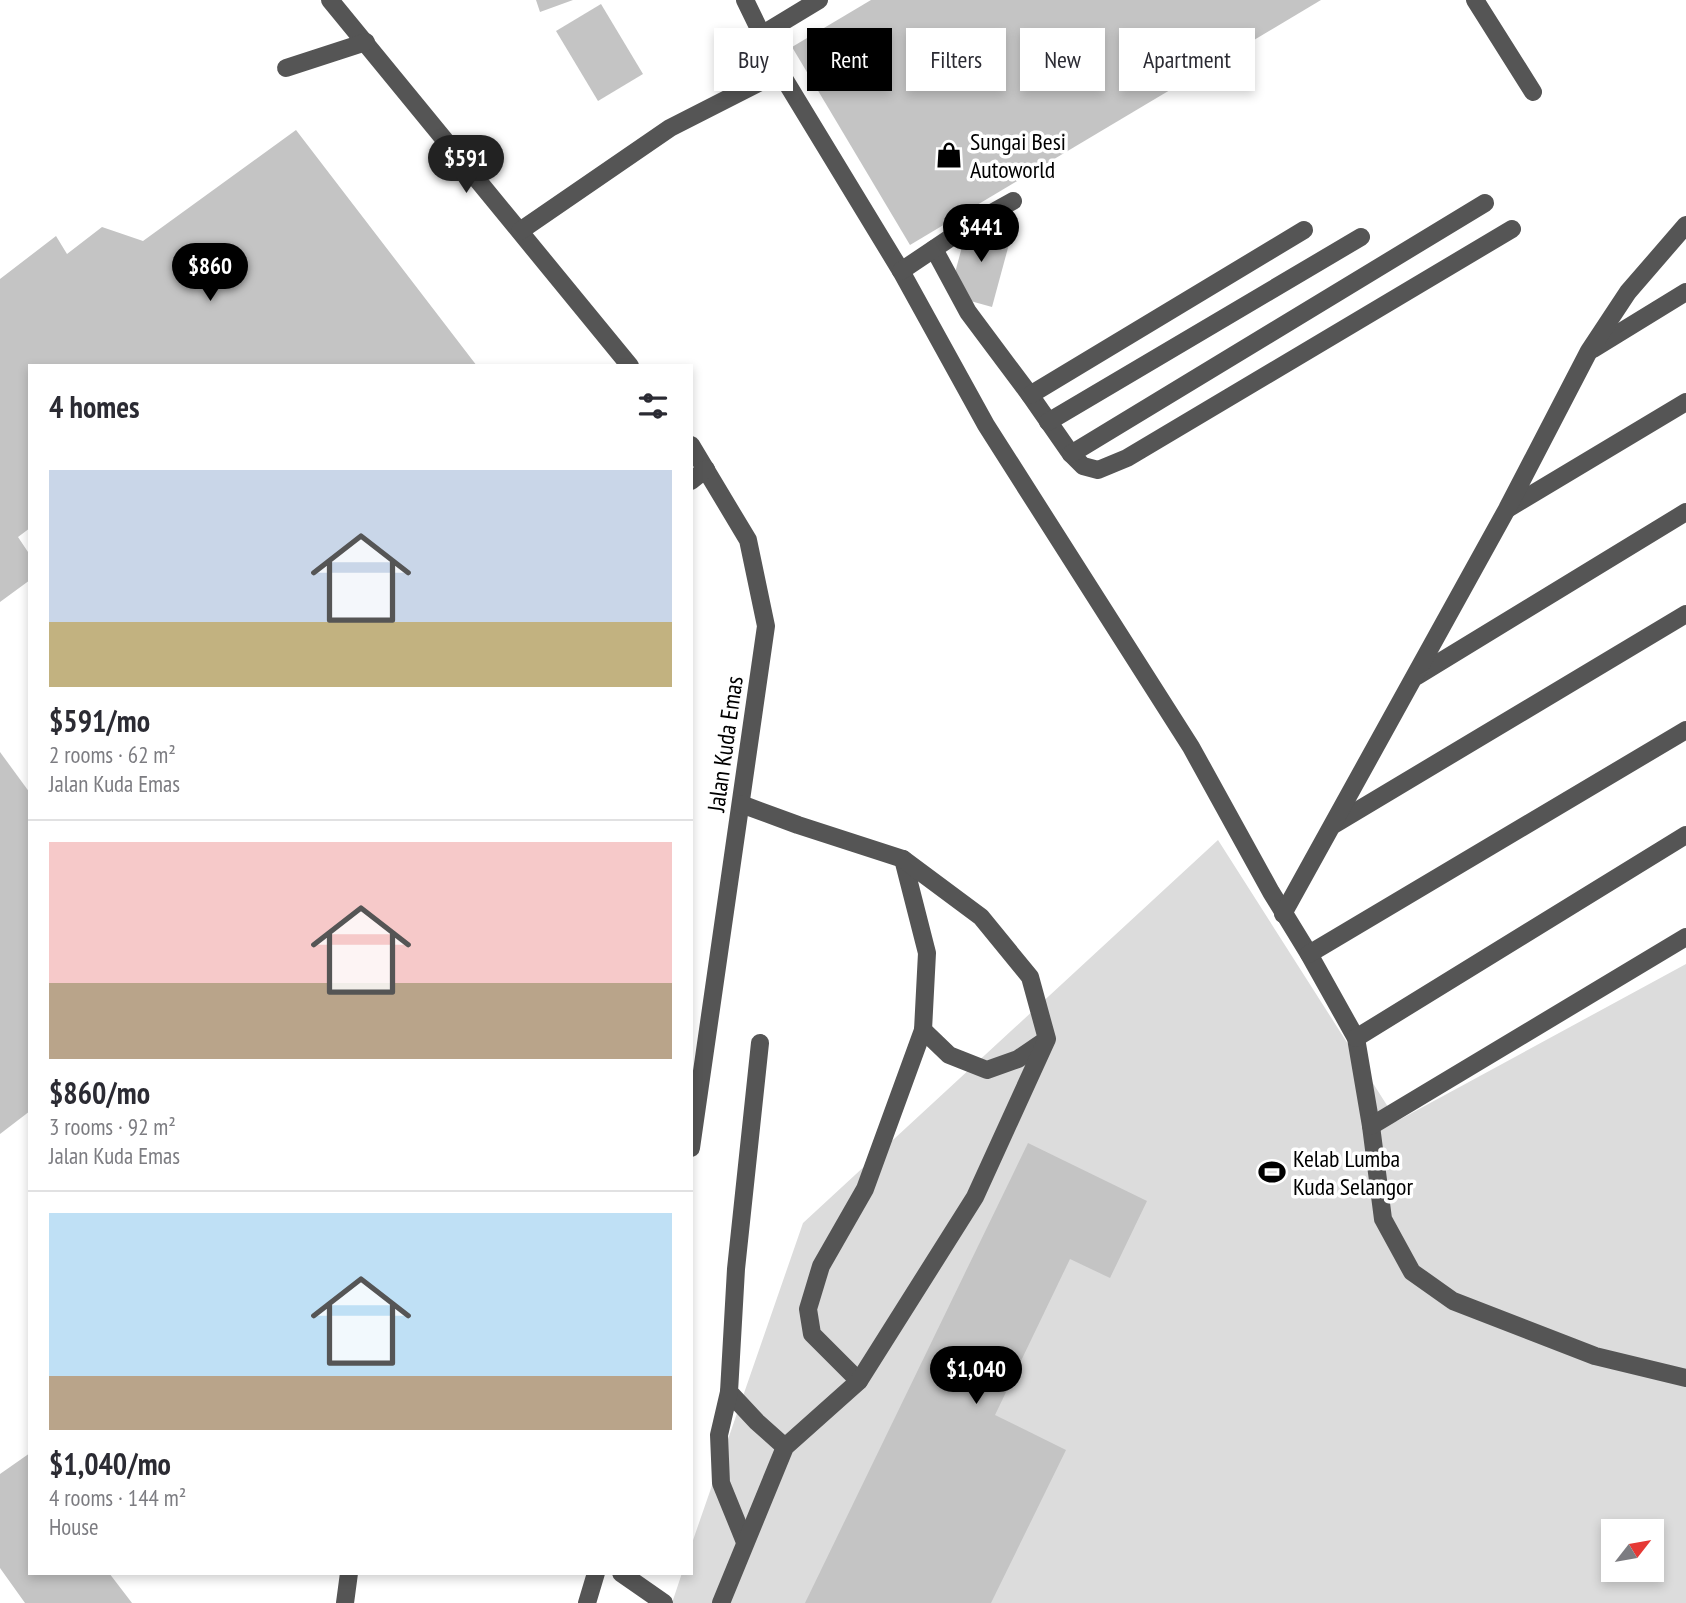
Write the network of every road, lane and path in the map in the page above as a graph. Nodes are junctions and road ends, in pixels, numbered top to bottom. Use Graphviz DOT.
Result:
graph roads {
  1 [pos="330,0"];
  2 [pos="745,0"];
  3 [pos="819,0"];
  4 [pos="1475,0"];
  5 [pos="758,28"];
  6 [pos="773,28"];
  7 [pos="366,42"];
  8 [pos="286,68"];
  9 [pos="743,91"];
  10 [pos="792,91"];
  11 [pos="1533,92"];
  12 [pos="1013,201"];
  13 [pos="1485,204"];
  14 [pos="1686,225"];
  15 [pos="1512,229"];
  16 [pos="1304,230"];
  17 [pos="520,232"];
  18 [pos="1361,237"];
  19 [pos="934,249"];
  20 [pos="901,271"];
  21 [pos="1686,292"];
  22 [pos="1590,351"];
  23 [pos="628,364"];
  24 [pos="1030,395"];
  25 [pos="1686,402"];
  26 [pos="1048,422"];
  27 [pos="693,448"];
  28 [pos="1071,454"];
  29 [pos="706,469"];
  30 [pos="693,479"];
  31 [pos="1507,509"];
  32 [pos="1686,512"];
  33 [pos="1686,614"];
  34 [pos="1414,678"];
  35 [pos="1686,730"];
  36 [pos="741,804"];
  37 [pos="1334,825"];
  38 [pos="1686,835"];
  39 [pos="903,859"];
  40 [pos="1283,914"];
  41 [pos="1686,937"];
  42 [pos="1309,954"];
  43 [pos="923,1030"];
  44 [pos="1356,1038"];
  45 [pos="1047,1039"];
  46 [pos="760,1043"];
  47 [pos="1371,1126"];
  48 [pos="693,1134"];
  49 [pos="1686,1378"];
  50 [pos="859,1381"];
  51 [pos="729,1392"];
  52 [pos="785,1447"];
  53 [pos="746,1542"];
  54 [pos="348,1575"];
  55 [pos="595,1575"];
  56 [pos="624,1575"];
  57 [pos="345,1603"];
  58 [pos="587,1603"];
  59 [pos="664,1603"];
  60 [pos="721,1603"];
  1 -- 7 [label="street"];
  2 -- 5 [label="street"];
  3 -- 6 [label="street"];
  4 -- 11 [label="street"];
  7 -- 8 [label="street"];
  7 -- 17 [label="street"];
  9 -- 17 [label="street"];
  10 -- 20 [label="street"];
  12 -- 19 [label="street"];
  13 -- 28 [label="street"];
  14 -- 22 [label="street"];
  15 -- 28 [label="street"];
  16 -- 24 [label="street"];
  17 -- 23 [label="street"];
  18 -- 26 [label="street"];
  19 -- 20 [label="street"];
  19 -- 24 [label="street"];
  20 -- 40 [label="street"];
  21 -- 22 [label="street"];
  22 -- 31 [label="street"];
  24 -- 26 [label="street"];
  25 -- 31 [label="street"];
  26 -- 28 [label="street"];
  27 -- 29 [label="street, Jalan Kuda Emas"];
  29 -- 30 [label="street"];
  29 -- 36 [label="street, Jalan Kuda Emas"];
  31 -- 34 [label="street"];
  32 -- 34 [label="street"];
  33 -- 37 [label="street"];
  34 -- 37 [label="street"];
  35 -- 42 [label="street"];
  36 -- 39 [label="street"];
  36 -- 48 [label="street, Jalan Kuda Emas"];
  37 -- 40 [label="street"];
  38 -- 44 [label="street"];
  39 -- 43 [label="street"];
  39 -- 45 [label="street"];
  40 -- 42 [label="street"];
  41 -- 47 [label="street"];
  42 -- 44 [label="street"];
  43 -- 45 [label="street"];
  43 -- 50 [label="street"];
  44 -- 47 [label="street"];
  45 -- 50 [label="street"];
  46 -- 51 [label="street"];
  47 -- 49 [label="street"];
  50 -- 52 [label="street"];
  51 -- 52 [label="street"];
  51 -- 53 [label="street"];
  52 -- 53 [label="street"];
  53 -- 60 [label="street"];
  54 -- 57 [label="street"];
  55 -- 58 [label="street"];
  56 -- 59 [label="street"];
}
